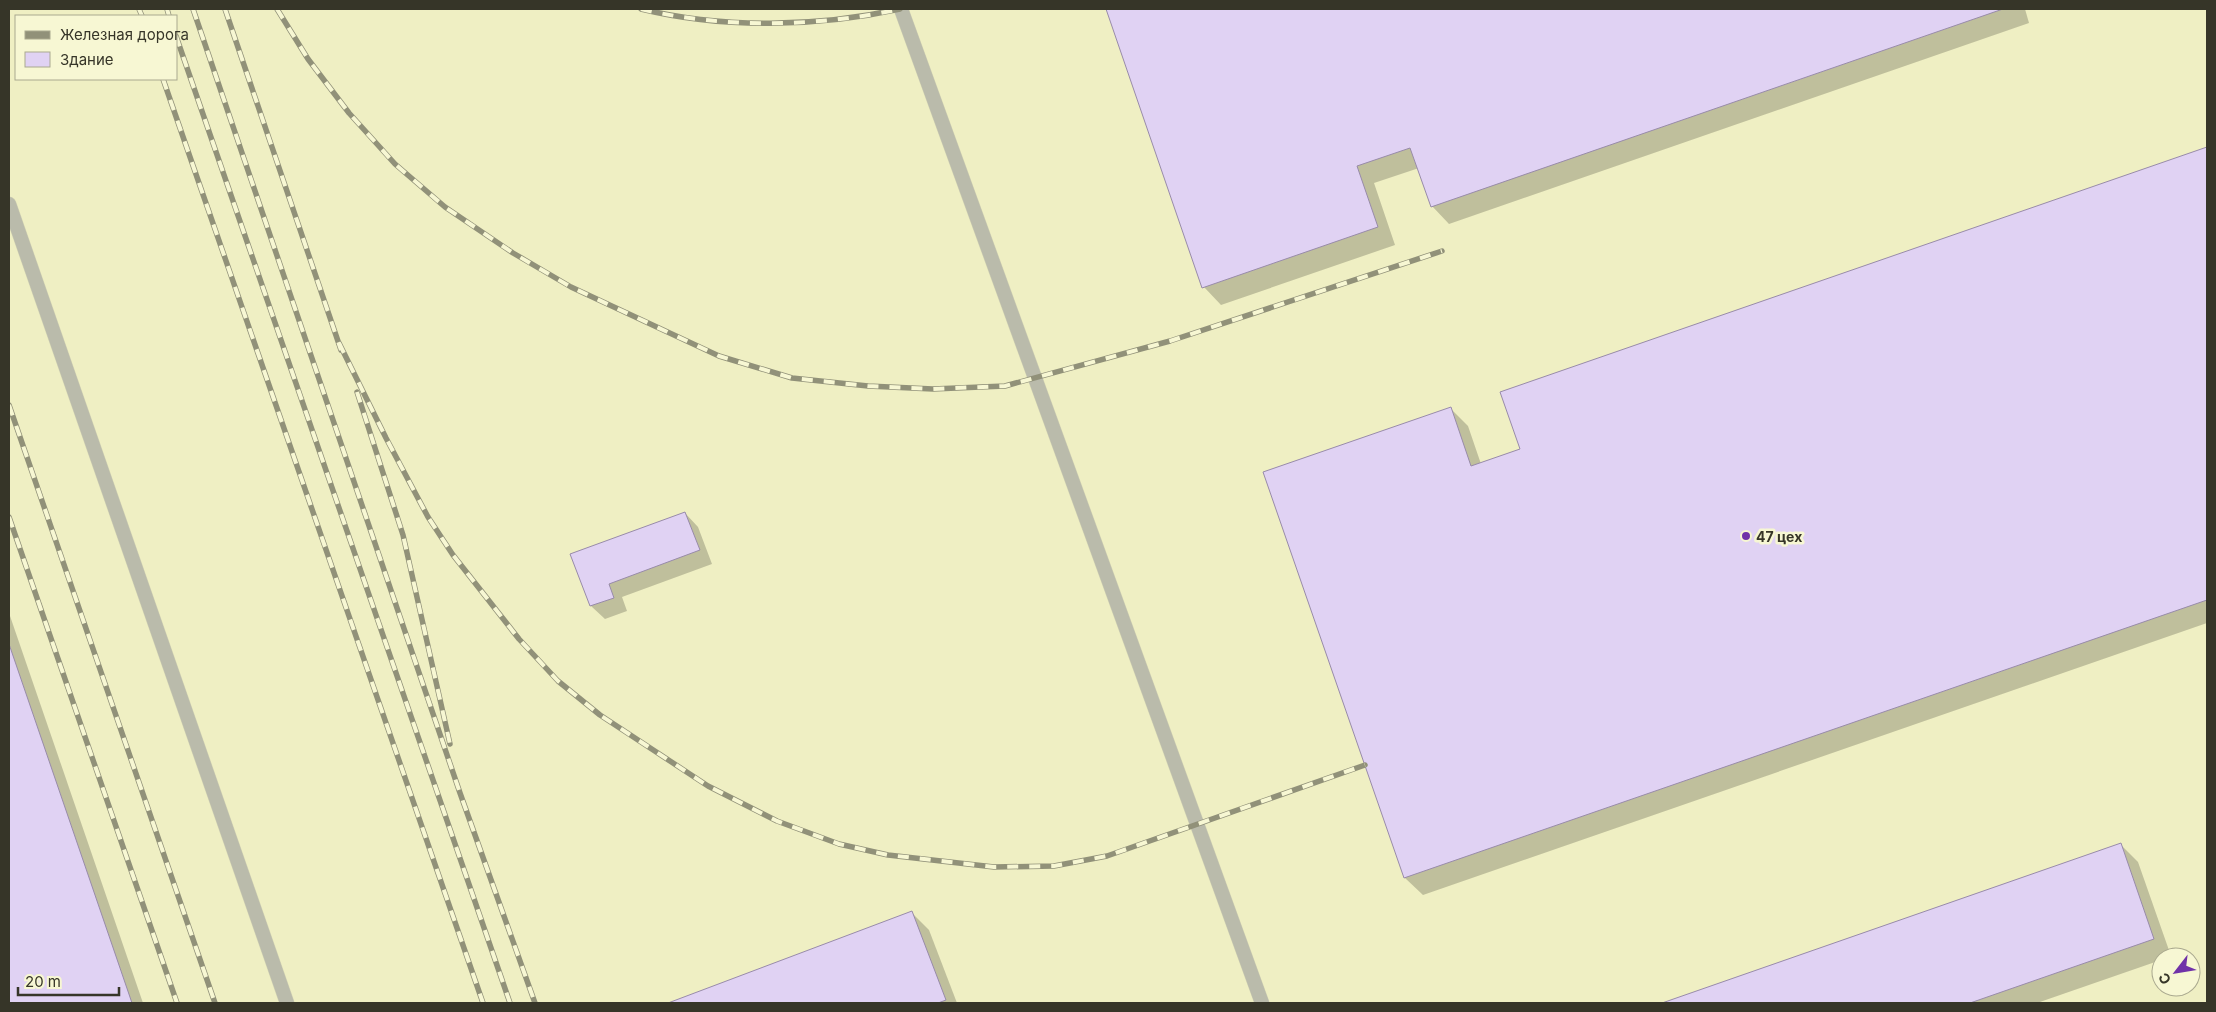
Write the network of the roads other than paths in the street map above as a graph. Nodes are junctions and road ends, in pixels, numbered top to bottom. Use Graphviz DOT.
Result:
graph roads {
  1 [pos="901,9"];
  2 [pos="9,204"];
  3 [pos="288,1003"];
  4 [pos="1262,1003"];
  1 -- 4 [label="lane"];
  2 -- 3 [label="lane"];
}
